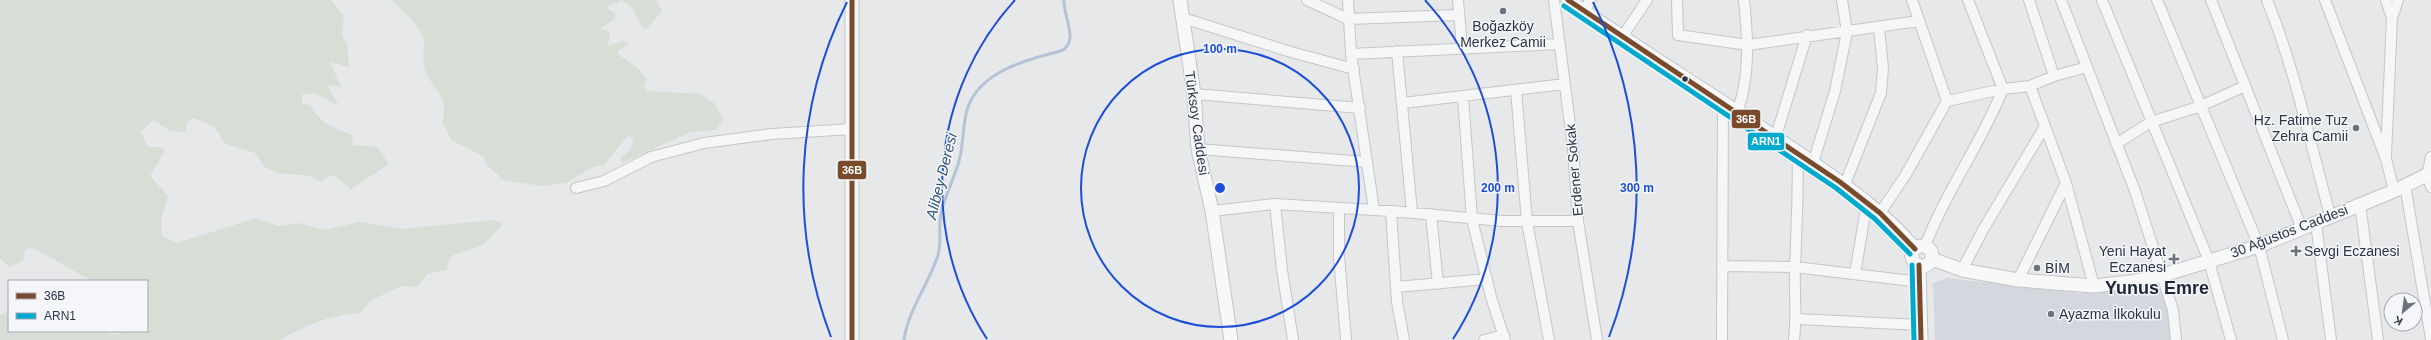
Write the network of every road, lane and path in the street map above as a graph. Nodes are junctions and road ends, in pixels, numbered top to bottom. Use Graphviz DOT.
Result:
graph roads {
  1 [pos="852,0"];
  2 [pos="1180,0"];
  3 [pos="1307,0"];
  4 [pos="1348,0"];
  5 [pos="1458,0"];
  6 [pos="1554,0"];
  7 [pos="1568,0"];
  8 [pos="1647,0"];
  9 [pos="1677,0"];
  10 [pos="1744,0"];
  11 [pos="1842,0"];
  12 [pos="1912,0"];
  13 [pos="1968,0"];
  14 [pos="2029,0"];
  15 [pos="2061,0"];
  16 [pos="2102,0"];
  17 [pos="2157,0"];
  18 [pos="2211,0"];
  19 [pos="2267,0"];
  20 [pos="2325,0"];
  21 [pos="2386,0"];
  22 [pos="2398,0"];
  23 [pos="1587,6"];
  24 [pos="1458,15"];
  25 [pos="1183,18"];
  26 [pos="2392,18"];
  27 [pos="1348,19"];
  28 [pos="1919,21"];
  29 [pos="1879,28"];
  30 [pos="1847,32"];
  31 [pos="1807,35"];
  32 [pos="1622,37"];
  33 [pos="1559,44"];
  34 [pos="1748,45"];
  35 [pos="1462,47"];
  36 [pos="1397,51"];
  37 [pos="1351,54"];
  38 [pos="2087,67"];
  39 [pos="1354,69"];
  40 [pos="2054,76"];
  41 [pos="1564,84"];
  42 [pos="2030,86"];
  43 [pos="2245,86"];
  44 [pos="2003,88"];
  45 [pos="1516,90"];
  46 [pos="1194,94"];
  47 [pos="1463,97"];
  48 [pos="1947,101"];
  49 [pos="1723,102"];
  50 [pos="1403,103"];
  51 [pos="2201,106"];
  52 [pos="1360,108"];
  53 [pos="1738,110"];
  54 [pos="2151,122"];
  55 [pos="2045,126"];
  56 [pos="852,129"];
  57 [pos="1776,136"];
  58 [pos="2116,144"];
  59 [pos="1198,149"];
  60 [pos="1798,151"];
  61 [pos="2431,157"];
  62 [pos="2386,159"];
  63 [pos="1367,162"];
  64 [pos="1813,163"];
  65 [pos="2429,174"];
  66 [pos="2066,183"];
  67 [pos="1845,184"];
  68 [pos="2431,187"];
  69 [pos="576,188"];
  70 [pos="2399,188"];
  71 [pos="1867,202"];
  72 [pos="1275,204"];
  73 [pos="2360,204"];
  74 [pos="1340,208"];
  75 [pos="1374,210"];
  76 [pos="1212,211"];
  77 [pos="1391,211"];
  78 [pos="1412,212"];
  79 [pos="1880,213"];
  80 [pos="1431,214"];
  81 [pos="2330,215"];
  82 [pos="1472,219"];
  83 [pos="1578,221"];
  84 [pos="1527,222"];
  85 [pos="2316,223"];
  86 [pos="2302,229"];
  87 [pos="2259,246"];
  88 [pos="1920,247"];
  89 [pos="1932,259"];
  90 [pos="2209,261"];
  91 [pos="1919,265"];
  92 [pos="1722,266"];
  93 [pos="1795,267"];
  94 [pos="1962,270"];
  95 [pos="1855,274"];
  96 [pos="2163,275"];
  97 [pos="1487,279"];
  98 [pos="2018,280"];
  99 [pos="1920,282"];
  100 [pos="1438,284"];
  101 [pos="2094,286"];
  102 [pos="1396,288"];
  103 [pos="1796,319"];
  104 [pos="1920,325"];
  105 [pos="1505,337"];
  106 [pos="2431,339"];
  107 [pos="852,340"];
  108 [pos="1231,340"];
  109 [pos="1293,340"];
  110 [pos="1346,340"];
  111 [pos="1404,340"];
  112 [pos="1484,340"];
  113 [pos="1549,340"];
  114 [pos="1597,340"];
  115 [pos="1722,340"];
  116 [pos="1794,340"];
  117 [pos="1921,340"];
  118 [pos="2176,340"];
  119 [pos="2231,340"];
  120 [pos="2283,340"];
  121 [pos="2331,340"];
  122 [pos="2378,340"];
  1 -- 56 [label="main road"];
  2 -- 25 [label="main road, Türksoy Caddesi"];
  3 -- 27 [label="street"];
  4 -- 27 [label="street"];
  5 -- 24 [label="street"];
  6 -- 33 [label="street, Erdener Sokak"];
  7 -- 23 [label="main road"];
  8 -- 32 [label="street"];
  9 -- 34 [label="street"];
  10 -- 34 [label="street"];
  11 -- 30 [label="street"];
  12 -- 28 [label="street"];
  13 -- 44 [label="street"];
  14 -- 40 [label="street"];
  15 -- 38 [label="street"];
  16 -- 54 [label="street"];
  17 -- 51 [label="street"];
  18 -- 43 [label="street"];
  19 -- 81 [label="street"];
  20 -- 62 [label="street"];
  21 -- 26 [label="street"];
  22 -- 26 [label="street"];
  23 -- 32 [label="main road"];
  24 -- 27 [label="street"];
  24 -- 35 [label="street"];
  25 -- 39 [label="street"];
  25 -- 46 [label="main road, Türksoy Caddesi"];
  26 -- 62 [label="street"];
  27 -- 37 [label="street"];
  28 -- 29 [label="street"];
  28 -- 48 [label="street"];
  29 -- 30 [label="street"];
  29 -- 67 [label="street"];
  30 -- 31 [label="street"];
  30 -- 64 [label="street"];
  31 -- 34 [label="street"];
  31 -- 57 [label="street"];
  32 -- 49 [label="main road"];
  33 -- 35 [label="street"];
  33 -- 41 [label="street, Erdener Sokak"];
  34 -- 53 [label="street"];
  35 -- 36 [label="street"];
  36 -- 37 [label="street"];
  36 -- 50 [label="street"];
  37 -- 39 [label="street"];
  38 -- 40 [label="street"];
  38 -- 58 [label="street"];
  39 -- 52 [label="street"];
  40 -- 42 [label="street"];
  41 -- 45 [label="street"];
  41 -- 83 [label="street, Erdener Sokak"];
  42 -- 44 [label="street"];
  42 -- 55 [label="street"];
  43 -- 51 [label="street"];
  43 -- 86 [label="street"];
  44 -- 48 [label="street"];
  44 -- 88 [label="street"];
  45 -- 47 [label="street"];
  45 -- 84 [label="street"];
  46 -- 52 [label="street"];
  46 -- 59 [label="main road, Türksoy Caddesi"];
  47 -- 50 [label="street"];
  47 -- 82 [label="street"];
  48 -- 79 [label="street"];
  49 -- 53 [label="main road"];
  49 -- 92 [label="street"];
  50 -- 78 [label="street"];
  51 -- 54 [label="street"];
  51 -- 87 [label="street"];
  52 -- 63 [label="street"];
  53 -- 57 [label="main road"];
  54 -- 58 [label="street"];
  54 -- 90 [label="street"];
  55 -- 66 [label="street"];
  55 -- 94 [label="street"];
  56 -- 69 [label="street"];
  56 -- 107 [label="main road"];
  57 -- 60 [label="main road"];
  58 -- 96 [label="street"];
  59 -- 63 [label="street"];
  59 -- 76 [label="main road, Türksoy Caddesi"];
  60 -- 64 [label="main road"];
  60 -- 93 [label="street"];
  61 -- 65 [label="street"];
  62 -- 70 [label="street"];
  63 -- 75 [label="street"];
  64 -- 67 [label="main road"];
  65 -- 68 [label="street"];
  65 -- 70 [label="main road, 30 Ağustos Caddesi"];
  66 -- 98 [label="street"];
  66 -- 101 [label="street"];
  67 -- 71 [label="main road"];
  70 -- 73 [label="main road, 30 Ağustos Caddesi"];
  70 -- 106 [label="street"];
  71 -- 79 [label="main road"];
  71 -- 95 [label="street"];
  72 -- 74 [label="street"];
  72 -- 76 [label="street"];
  72 -- 109 [label="street"];
  73 -- 81 [label="main road, 30 Ağustos Caddesi"];
  73 -- 122 [label="street"];
  74 -- 75 [label="street"];
  74 -- 110 [label="street"];
  75 -- 77 [label="street"];
  76 -- 108 [label="main road, Türksoy Caddesi"];
  77 -- 78 [label="street"];
  77 -- 102 [label="street"];
  78 -- 80 [label="street"];
  79 -- 88 [label="main road"];
  80 -- 82 [label="street"];
  80 -- 100 [label="street"];
  81 -- 85 [label="main road, 30 Ağustos Caddesi"];
  82 -- 84 [label="street"];
  82 -- 97 [label="street"];
  83 -- 84 [label="street"];
  83 -- 114 [label="street, Erdener Sokak"];
  84 -- 113 [label="street"];
  85 -- 86 [label="main road, 30 Ağustos Caddesi"];
  85 -- 121 [label="street"];
  86 -- 87 [label="main road, 30 Ağustos Caddesi"];
  87 -- 90 [label="main road, 30 Ağustos Caddesi"];
  87 -- 120 [label="street"];
  88 -- 89 [label="main road"];
  88 -- 91 [label="main road"];
  89 -- 91 [label="main road"];
  89 -- 94 [label="main road, 30 Ağustos Caddesi"];
  90 -- 96 [label="main road, 30 Ağustos Caddesi"];
  90 -- 119 [label="street"];
  91 -- 99 [label="main road"];
  92 -- 93 [label="street"];
  92 -- 115 [label="street"];
  93 -- 95 [label="street"];
  93 -- 103 [label="street"];
  94 -- 98 [label="main road, 30 Ağustos Caddesi"];
  95 -- 99 [label="street"];
  96 -- 101 [label="main road, 30 Ağustos Caddesi"];
  96 -- 118 [label="street"];
  97 -- 100 [label="street"];
  97 -- 105 [label="street"];
  98 -- 101 [label="main road, 30 Ağustos Caddesi"];
  99 -- 104 [label="main road"];
  100 -- 102 [label="street"];
  102 -- 111 [label="street"];
  103 -- 104 [label="street"];
  103 -- 116 [label="street"];
  104 -- 117 [label="main road"];
  105 -- 112 [label="street"];
}
